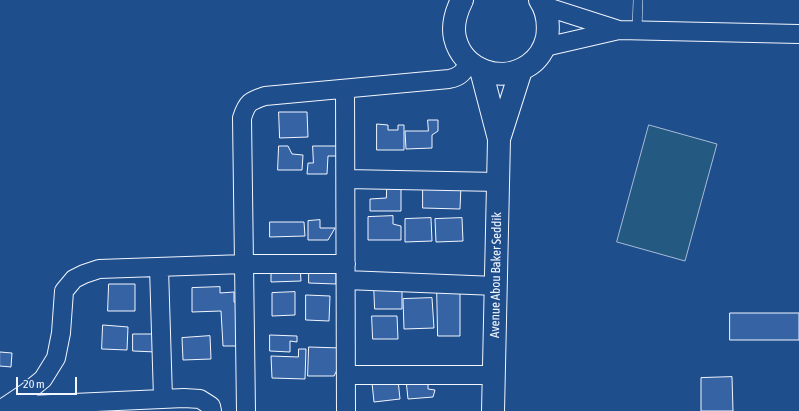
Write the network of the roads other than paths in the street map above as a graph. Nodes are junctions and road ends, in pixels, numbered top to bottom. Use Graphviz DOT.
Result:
graph roads {
  1 [pos="462,0"];
  2 [pos="638,0"];
  3 [pos="542,3"];
  4 [pos="628,30"];
  5 [pos="799,34"];
  6 [pos="545,47"];
  7 [pos="475,66"];
  8 [pos="522,70"];
  9 [pos="346,89"];
  10 [pos="498,140"];
  11 [pos="346,179"];
  12 [pos="498,182"];
  13 [pos="244,264"];
  14 [pos="159,268"];
  15 [pos="346,272"];
  16 [pos="496,286"];
  17 [pos="346,375"];
  18 [pos="494,375"];
  19 [pos="163,398"];
  20 [pos="5,409"];
  21 [pos="212,411"];
  22 [pos="246,411"];
  23 [pos="346,411"];
  24 [pos="493,411"];
  1 -- 7 [label="main road"];
  2 -- 4 [label="lane"];
  3 -- 4 [label="street"];
  3 -- 6 [label="main road"];
  4 -- 5 [label="street"];
  4 -- 6 [label="street"];
  6 -- 8 [label="main road"];
  7 -- 8 [label="main road"];
  7 -- 9 [label="street"];
  7 -- 10 [label="main road, Avenue Abou Baker Seddik"];
  8 -- 10 [label="main road, Avenue Abou Baker Seddik"];
  9 -- 11 [label="street"];
  9 -- 13 [label="street"];
  10 -- 12 [label="main road, Avenue Abou Baker Seddik"];
  11 -- 12 [label="street"];
  11 -- 15 [label="street"];
  12 -- 16 [label="main road, Avenue Abou Baker Seddik"];
  13 -- 14 [label="street"];
  13 -- 15 [label="street"];
  13 -- 22 [label="street"];
  14 -- 19 [label="street"];
  14 -- 20 [label="street"];
  15 -- 16 [label="street"];
  15 -- 17 [label="street"];
  16 -- 18 [label="main road, Avenue Abou Baker Seddik"];
  17 -- 18 [label="street"];
  17 -- 23 [label="street"];
  18 -- 24 [label="main road, Avenue Abou Baker Seddik"];
  19 -- 20 [label="street"];
  19 -- 21 [label="street"];
}
